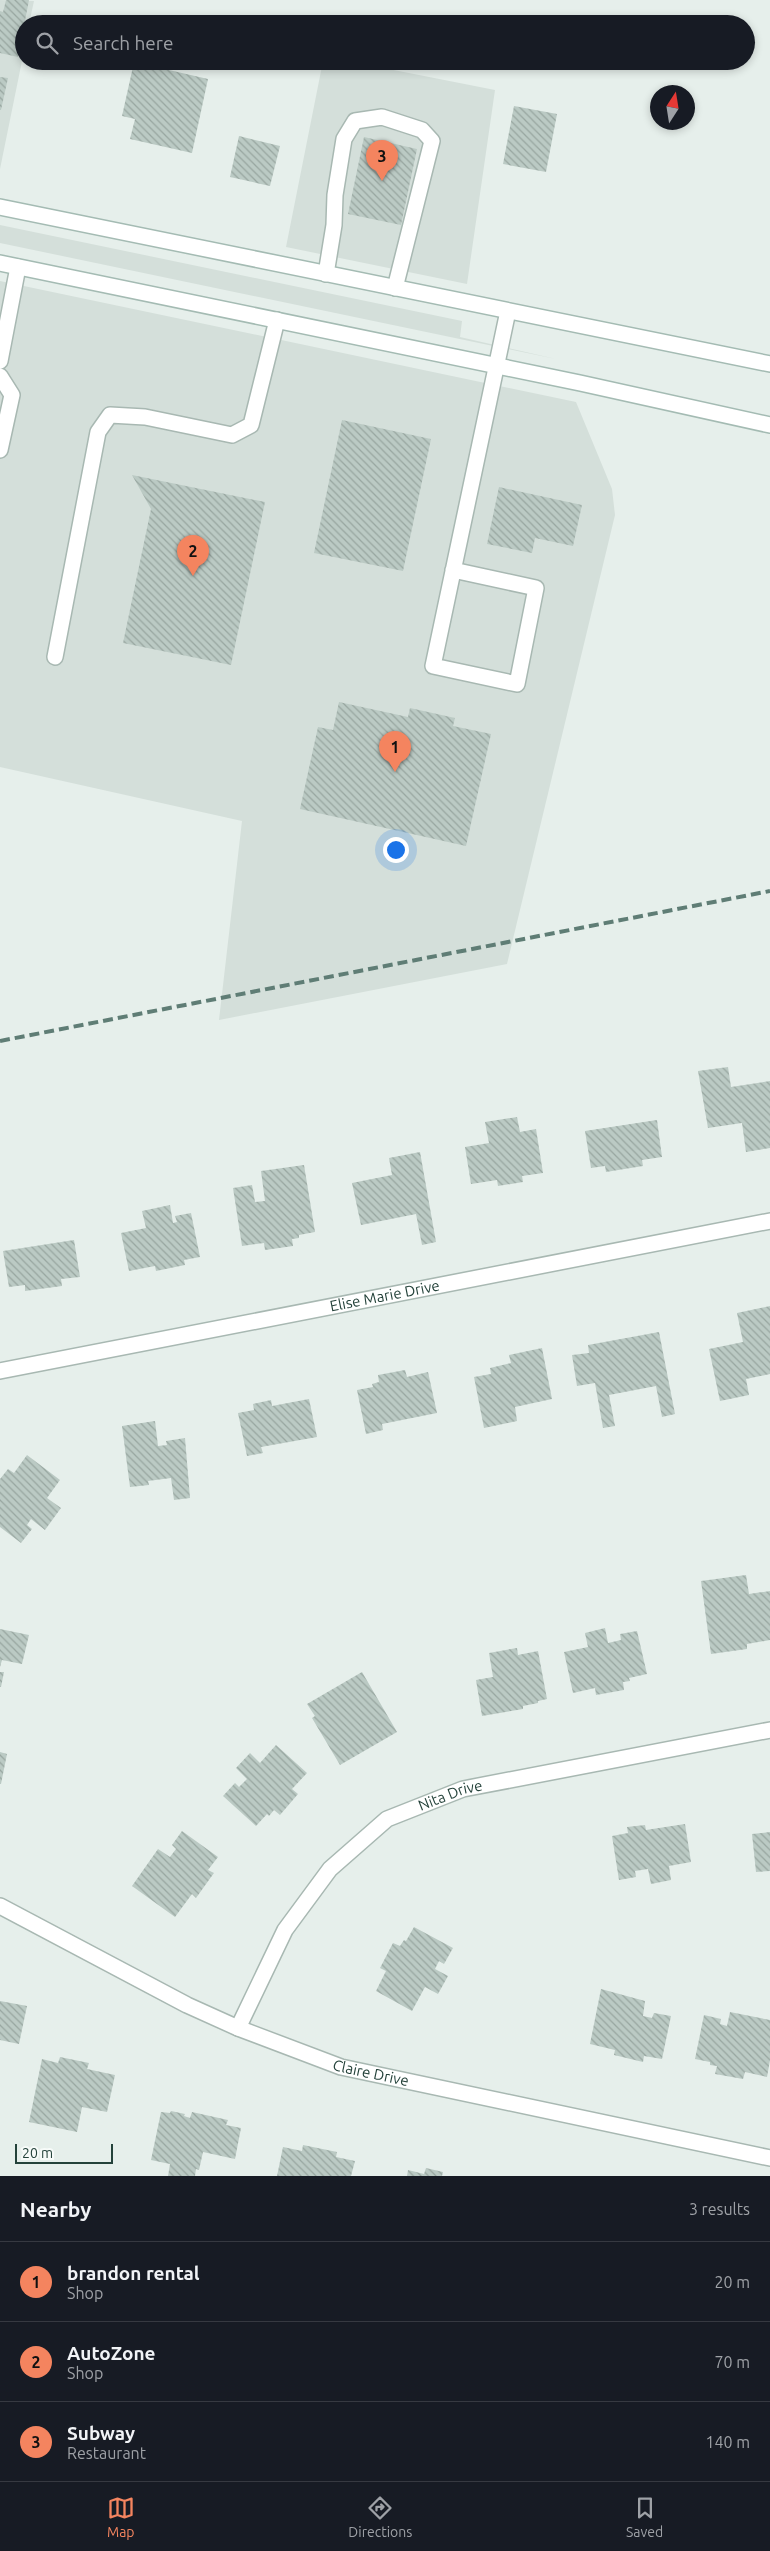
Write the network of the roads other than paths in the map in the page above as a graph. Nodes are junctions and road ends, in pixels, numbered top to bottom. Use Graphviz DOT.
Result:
graph roads {
  1 [pos="0,207"];
  2 [pos="0,263"];
  3 [pos="18,267"];
  4 [pos="326,274"];
  5 [pos="395,288"];
  6 [pos="508,311"];
  7 [pos="277,320"];
  8 [pos="0,361"];
  9 [pos="770,364"];
  10 [pos="497,366"];
  11 [pos="0,376"];
  12 [pos="770,425"];
  13 [pos="0,450"];
  14 [pos="453,570"];
  15 [pos="55,657"];
  16 [pos="770,1221"];
  17 [pos="0,1371"];
  18 [pos="770,1730"];
  19 [pos="0,1906"];
  20 [pos="238,2028"];
  21 [pos="770,2158"];
  1 -- 4 [label="street"];
  2 -- 3 [label="street"];
  3 -- 7 [label="street"];
  3 -- 8 [label="street"];
  4 -- 5 [label="street"];
  4 -- 5 [label="street"];
  5 -- 6 [label="street"];
  6 -- 9 [label="street"];
  6 -- 10 [label="street"];
  7 -- 10 [label="street"];
  7 -- 15 [label="street"];
  10 -- 12 [label="street"];
  10 -- 14 [label="street"];
  11 -- 13 [label="street"];
  14 -- 14 [label="street"];
  16 -- 17 [label="street, Elise Marie Drive"];
  18 -- 20 [label="street, Nita Drive"];
  19 -- 20 [label="street, Claire Drive"];
  20 -- 21 [label="street, Claire Drive"];
}
